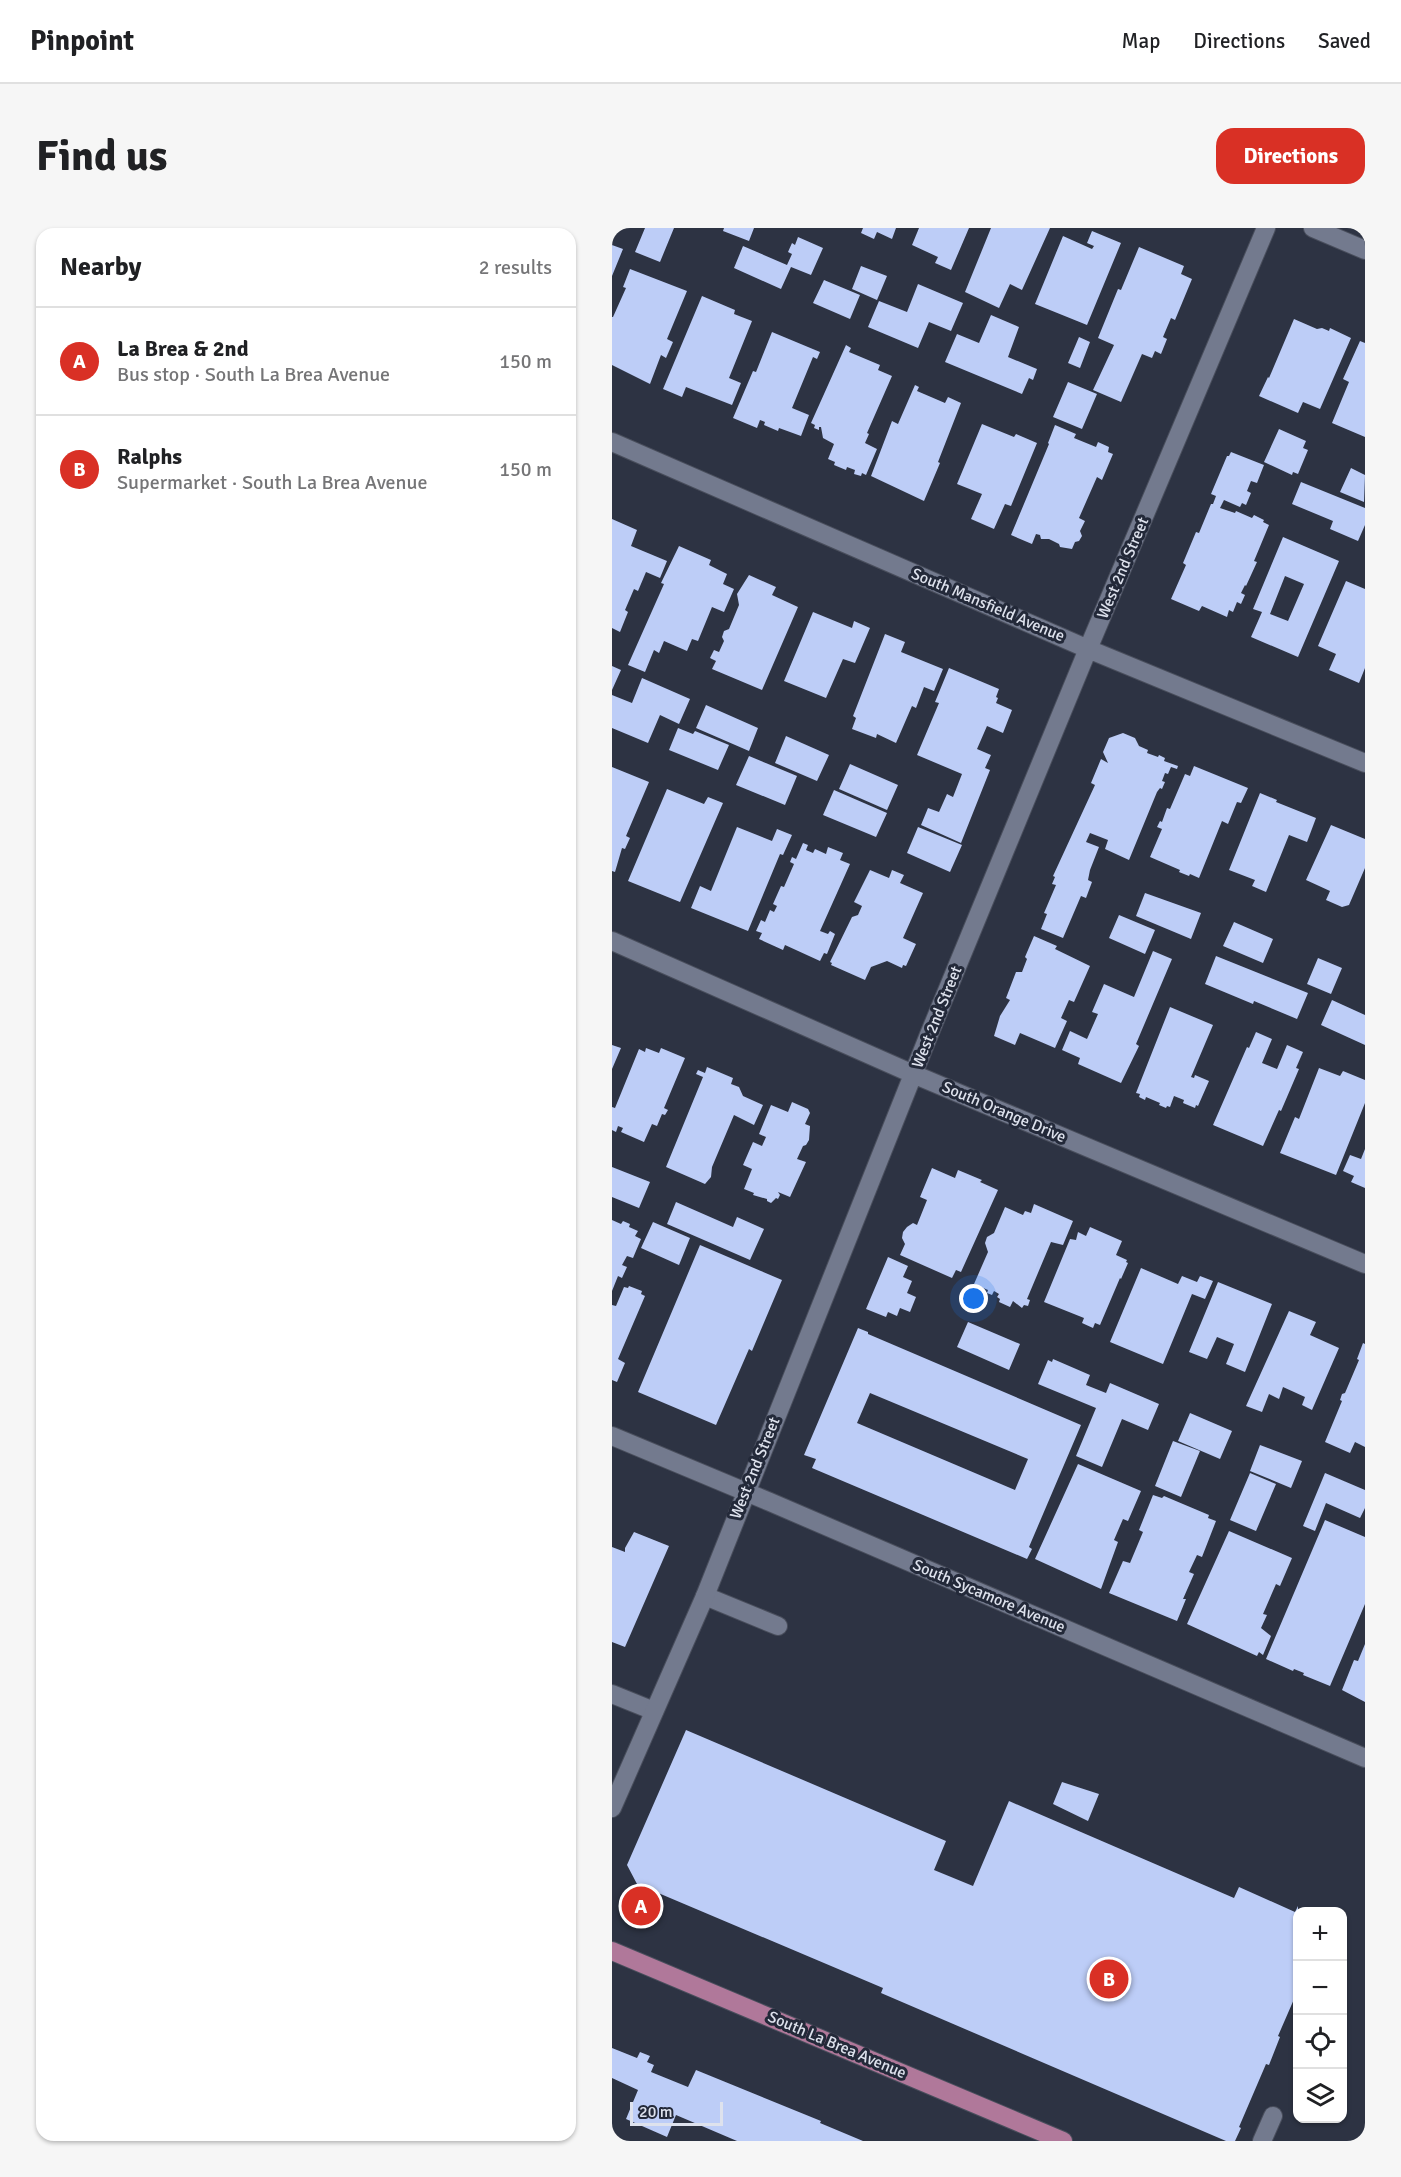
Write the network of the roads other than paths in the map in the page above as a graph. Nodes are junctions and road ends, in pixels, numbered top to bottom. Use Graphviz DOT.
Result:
graph roads {
  1 [pos="1266,228"];
  2 [pos="1313,228"];
  3 [pos="1365,250"];
  4 [pos="612,442"];
  5 [pos="1088,649"];
  6 [pos="1365,763"];
  7 [pos="612,942"];
  8 [pos="913,1074"];
  9 [pos="1365,1264"];
  10 [pos="612,1436"];
  11 [pos="746,1492"];
  12 [pos="705,1596"];
  13 [pos="778,1626"];
  14 [pos="612,1694"];
  15 [pos="654,1711"];
  16 [pos="1365,1758"];
  17 [pos="612,1808"];
  18 [pos="612,1951"];
  19 [pos="1273,2116"];
  20 [pos="1063,2141"];
  21 [pos="1262,2141"];
  1 -- 5 [label="street, West 2nd Street"];
  2 -- 3 [label="street"];
  4 -- 5 [label="street, South Mansfield Avenue"];
  5 -- 6 [label="street, South Mansfield Avenue"];
  5 -- 8 [label="street, West 2nd Street"];
  7 -- 8 [label="street, South Orange Drive"];
  8 -- 9 [label="street, South Orange Drive"];
  8 -- 11 [label="street, West 2nd Street"];
  10 -- 11 [label="street, South Sycamore Avenue"];
  11 -- 12 [label="street, West 2nd Street"];
  11 -- 16 [label="street, South Sycamore Avenue"];
  12 -- 13 [label="street"];
  12 -- 15 [label="street, West 2nd Street"];
  14 -- 15 [label="street"];
  15 -- 17 [label="street, West 2nd Street"];
  18 -- 20 [label="main road, South La Brea Avenue"];
  19 -- 21 [label="street"];
}
